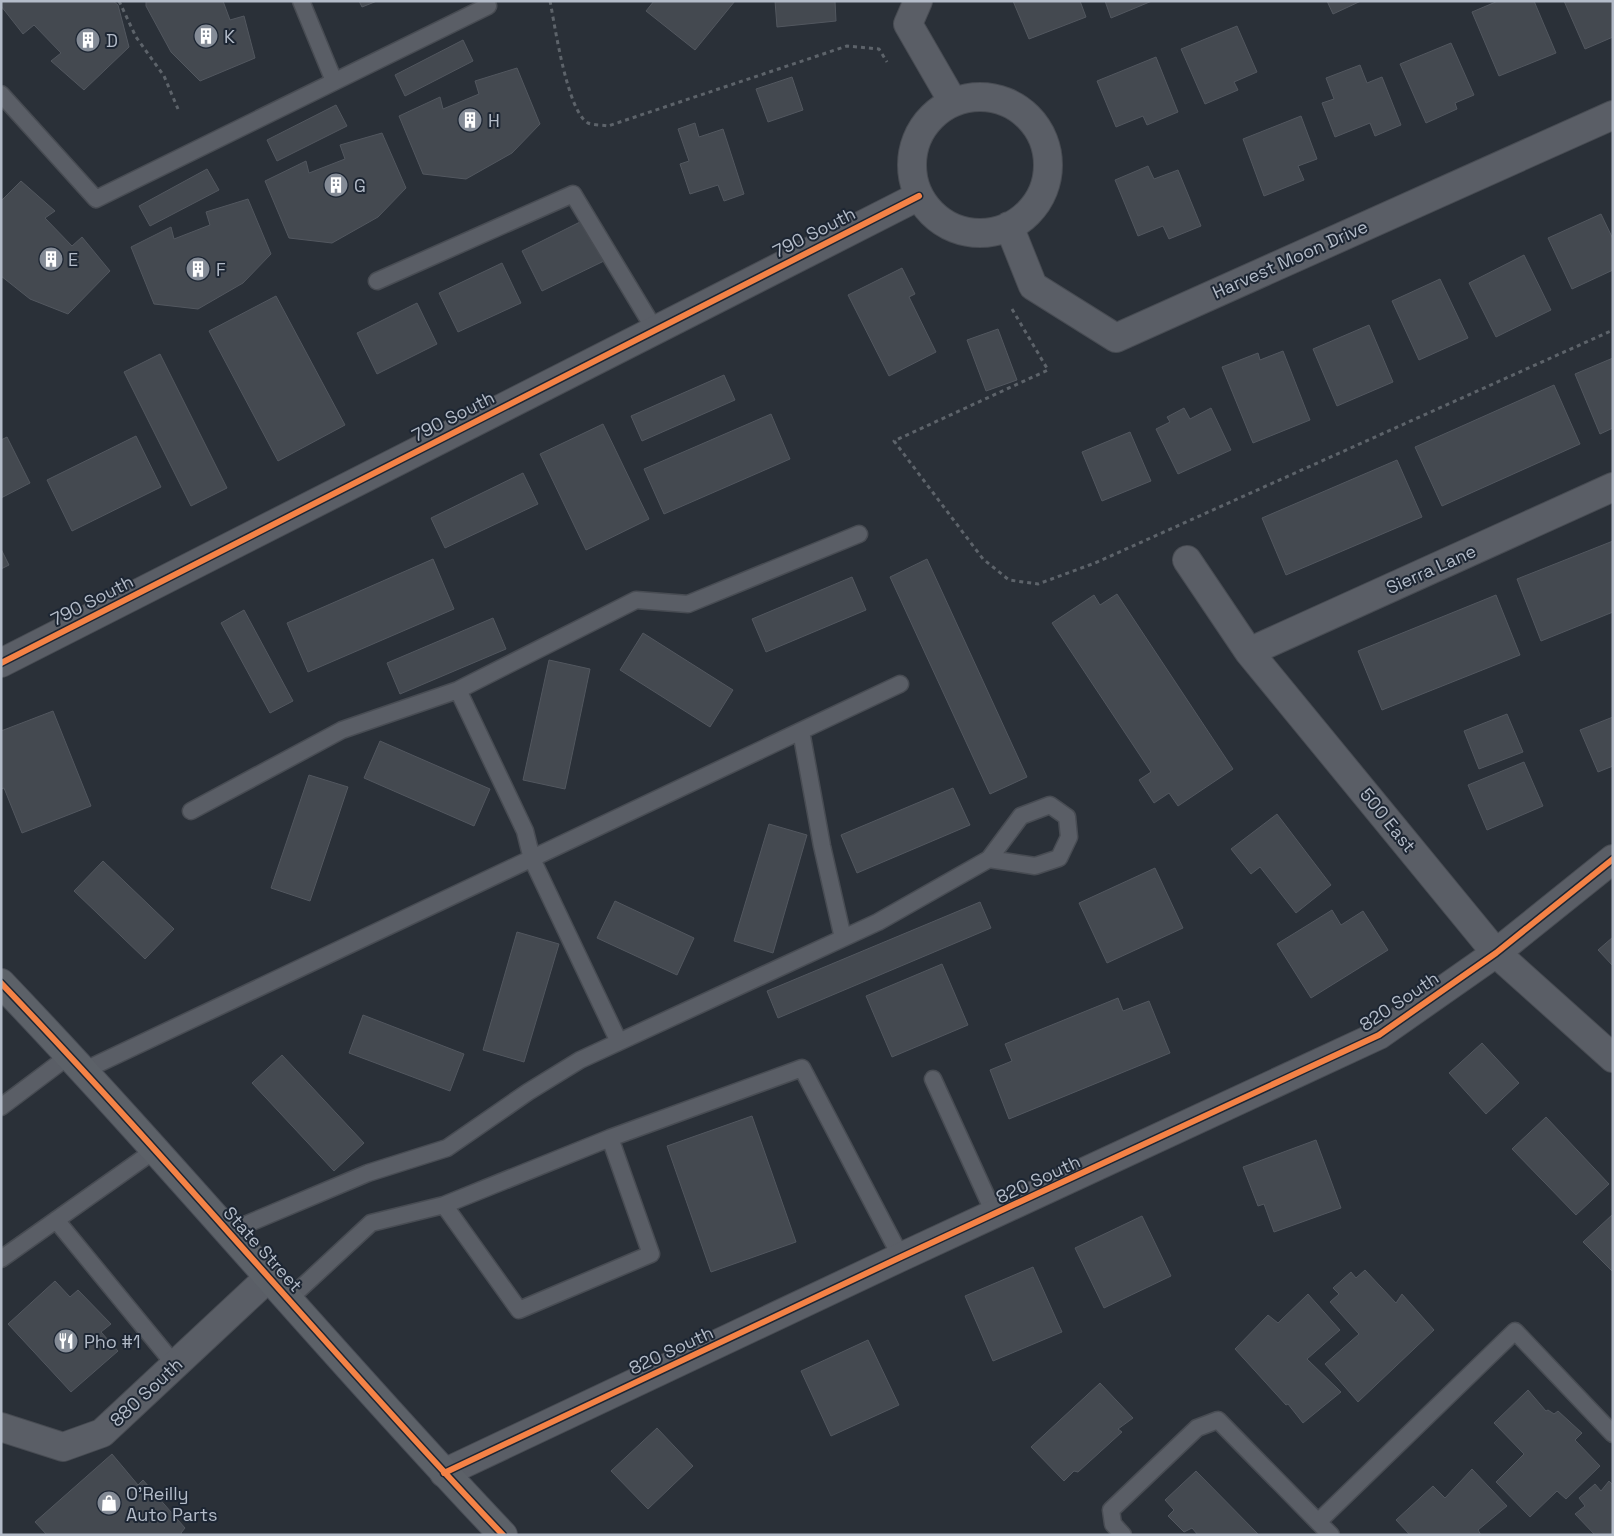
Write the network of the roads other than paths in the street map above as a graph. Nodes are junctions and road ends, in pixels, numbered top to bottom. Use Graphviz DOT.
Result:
graph roads {
  1 [pos="301,1"];
  2 [pos="918,1"];
  3 [pos="488,6"];
  4 [pos="334,81"];
  5 [pos="1,94"];
  6 [pos="953,102"];
  7 [pos="1613,115"];
  8 [pos="919,196"];
  9 [pos="1009,226"];
  10 [pos="377,281"];
  11 [pos="655,330"];
  12 [pos="1613,487"];
  13 [pos="859,534"];
  14 [pos="1187,560"];
  15 [pos="1250,652"];
  16 [pos="1,663"];
  17 [pos="900,684"];
  18 [pos="458,690"];
  19 [pos="801,731"];
  20 [pos="191,811"];
  21 [pos="532,859"];
  22 [pos="989,859"];
  23 [pos="1613,859"];
  24 [pos="843,938"];
  25 [pos="1496,952"];
  26 [pos="1,983"];
  27 [pos="619,1042"];
  28 [pos="1613,1058"];
  29 [pos="77,1063"];
  30 [pos="933,1079"];
  31 [pos="1,1107"];
  32 [pos="610,1138"];
  33 [pos="155,1150"];
  34 [pos="444,1205"];
  35 [pos="995,1215"];
  36 [pos="56,1220"];
  37 [pos="228,1232"];
  38 [pos="900,1257"];
  39 [pos="1,1259"];
  40 [pos="268,1278"];
  41 [pos="288,1300"];
  42 [pos="175,1365"];
  43 [pos="1,1427"];
  44 [pos="1613,1434"];
  45 [pos="444,1473"];
  46 [pos="1318,1522"];
  47 [pos="503,1535"];
  48 [pos="1123,1535"];
  49 [pos="1331,1535"];
  1 -- 4 [label="lane"];
  2 -- 6 [label="street"];
  3 -- 4 [label="lane"];
  4 -- 5 [label="lane"];
  6 -- 8 [label="street"];
  6 -- 9 [label="street"];
  7 -- 9 [label="street, Harvest Moon Drive"];
  8 -- 9 [label="street"];
  8 -- 11 [label="street, 790 South"];
  10 -- 11 [label="lane"];
  11 -- 16 [label="street, 790 South"];
  12 -- 15 [label="street, Sierra Lane"];
  13 -- 18 [label="lane"];
  14 -- 15 [label="street, 500 East"];
  15 -- 25 [label="street, 500 East"];
  17 -- 19 [label="lane"];
  18 -- 20 [label="lane"];
  18 -- 21 [label="lane"];
  19 -- 21 [label="lane"];
  19 -- 24 [label="lane"];
  21 -- 27 [label="lane"];
  21 -- 29 [label="lane"];
  22 -- 22 [label="lane"];
  22 -- 24 [label="lane"];
  23 -- 25 [label="street, 820 South"];
  24 -- 27 [label="lane"];
  25 -- 28 [label="street, 500 East"];
  25 -- 35 [label="street, 820 South"];
  26 -- 29 [label="main road, State Street"];
  27 -- 37 [label="lane"];
  29 -- 31 [label="lane"];
  29 -- 33 [label="main road, State Street"];
  30 -- 35 [label="lane"];
  32 -- 34 [label="lane"];
  32 -- 34 [label="lane"];
  32 -- 38 [label="lane"];
  33 -- 36 [label="lane"];
  33 -- 37 [label="main road, State Street"];
  34 -- 41 [label="lane"];
  35 -- 38 [label="street, 820 South"];
  36 -- 39 [label="lane"];
  36 -- 42 [label="lane"];
  37 -- 40 [label="main road, State Street"];
  38 -- 45 [label="street, 820 South"];
  40 -- 41 [label="main road, State Street"];
  40 -- 42 [label="street, 880 South"];
  41 -- 45 [label="main road, State Street"];
  42 -- 43 [label="street, 880 South"];
  44 -- 46 [label="lane"];
  45 -- 47 [label="main road, State Street"];
  46 -- 48 [label="lane"];
  46 -- 49 [label="lane"];
}
